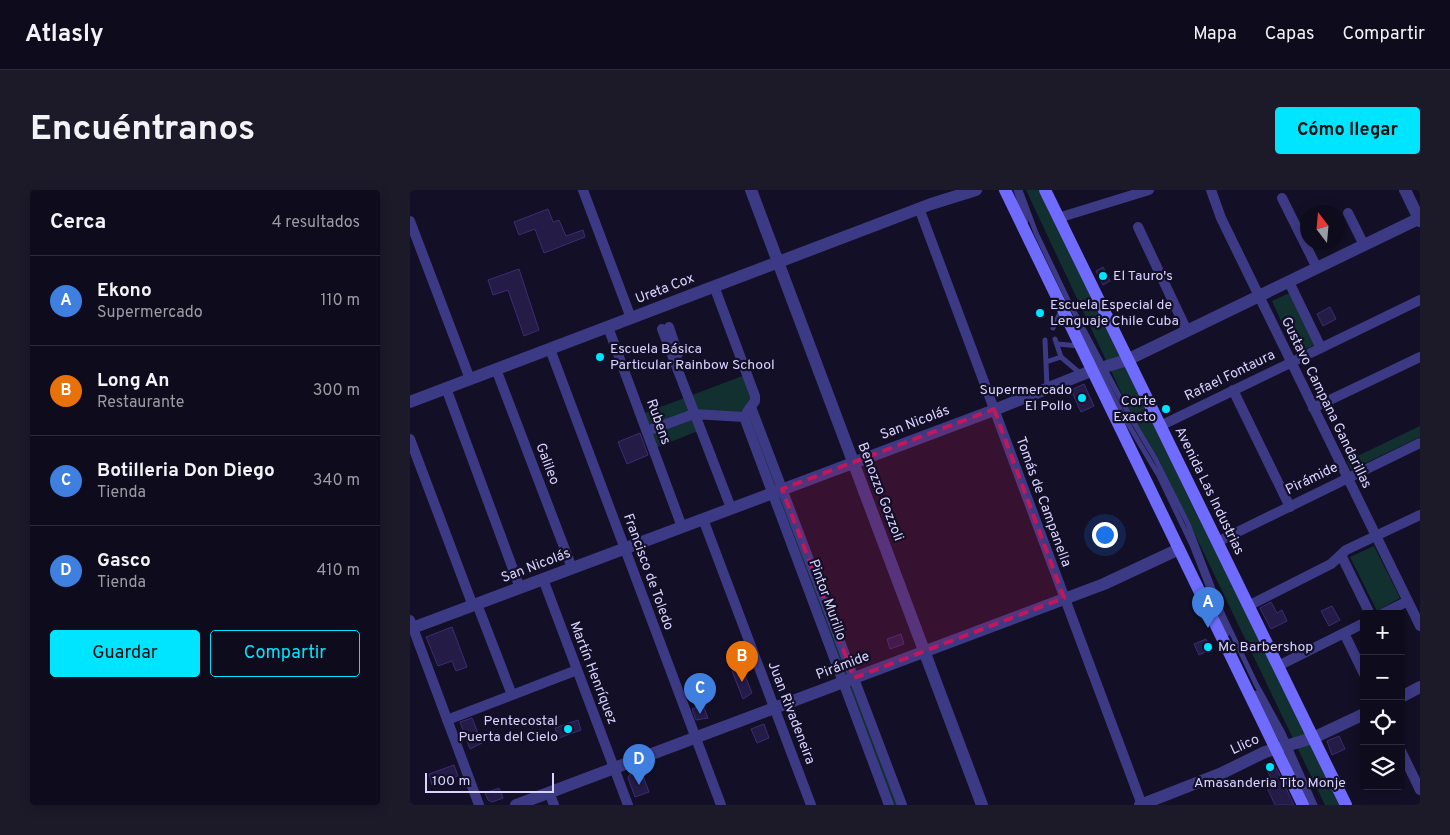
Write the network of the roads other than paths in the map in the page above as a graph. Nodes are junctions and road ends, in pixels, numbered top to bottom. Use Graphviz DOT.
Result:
graph roads {
  1 [pos="583,190"];
  2 [pos="751,190"];
  3 [pos="951,190"];
  4 [pos="976,190"];
  5 [pos="1005,190"];
  6 [pos="1016,190"];
  7 [pos="1020,190"];
  8 [pos="1045,190"];
  9 [pos="1149,190"];
  10 [pos="1211,190"];
  11 [pos="1405,190"];
  12 [pos="1282,198"];
  13 [pos="925,206"];
  14 [pos="1348,213"];
  15 [pos="1058,218"];
  16 [pos="1420,220"];
  17 [pos="410,221"];
  18 [pos="1138,227"];
  19 [pos="1364,246"];
  20 [pos="778,262"];
  21 [pos="1316,268"];
  22 [pos="1289,282"];
  23 [pos="714,286"];
  24 [pos="1259,296"];
  25 [pos="1420,300"];
  26 [pos="1062,311"];
  27 [pos="631,318"];
  28 [pos="604,328"];
  29 [pos="665,328"];
  30 [pos="1053,328"];
  31 [pos="1187,331"];
  32 [pos="1045,340"];
  33 [pos="1078,346"];
  34 [pos="550,348"];
  35 [pos="1321,348"];
  36 [pos="1060,357"];
  37 [pos="1420,357"];
  38 [pos="1127,360"];
  39 [pos="1046,362"];
  40 [pos="1291,362"];
  41 [pos="496,369"];
  42 [pos="1094,370"];
  43 [pos="470,379"];
  44 [pos="446,388"];
  45 [pos="1047,389"];
  46 [pos="1233,390"];
  47 [pos="410,402"];
  48 [pos="751,407"];
  49 [pos="1313,408"];
  50 [pos="994,409"];
  51 [pos="696,414"];
  52 [pos="744,416"];
  53 [pos="1160,426"];
  54 [pos="647,431"];
  55 [pos="410,439"];
  56 [pos="1420,443"];
  57 [pos="410,455"];
  58 [pos="853,462"];
  59 [pos="1348,478"];
  60 [pos="777,491"];
  61 [pos="1290,507"];
  62 [pos="731,508"];
  63 [pos="1420,515"];
  64 [pos="703,519"];
  65 [pos="679,528"];
  66 [pos="1376,536"];
  67 [pos="1217,542"];
  68 [pos="625,548"];
  69 [pos="1179,550"];
  70 [pos="1341,554"];
  71 [pos="572,568"];
  72 [pos="543,579"];
  73 [pos="520,588"];
  74 [pos="1064,598"];
  75 [pos="1408,601"];
  76 [pos="472,606"];
  77 [pos="1248,606"];
  78 [pos="1368,610"];
  79 [pos="1390,610"];
  80 [pos="1360,625"];
  81 [pos="411,626"];
  82 [pos="1420,626"];
  83 [pos="1344,633"];
  84 [pos="924,651"];
  85 [pos="1278,666"];
  86 [pos="1360,666"];
  87 [pos="577,670"];
  88 [pos="848,680"];
  89 [pos="1420,688"];
  90 [pos="1405,694"];
  91 [pos="512,695"];
  92 [pos="775,708"];
  93 [pos="1360,716"];
  94 [pos="447,720"];
  95 [pos="695,738"];
  96 [pos="1313,738"];
  97 [pos="1282,746"];
  98 [pos="1405,759"];
  99 [pos="614,768"];
  100 [pos="1420,790"];
  101 [pos="549,792"];
  102 [pos="479,805"];
  103 [pos="516,805"];
  104 [pos="554,805"];
  105 [pos="628,805"];
  106 [pos="720,805"];
  107 [pos="811,805"];
  108 [pos="889,805"];
  109 [pos="902,805"];
  110 [pos="982,805"];
  111 [pos="1141,805"];
  112 [pos="1303,805"];
  113 [pos="1310,805"];
  114 [pos="1315,805"];
  115 [pos="1346,805"];
  1 -- 27 [label="street"];
  2 -- 20 [label="street, Benozzo Gozzoli"];
  3 -- 13 [label="street, Ureta Cox"];
  4 -- 13 [label="street, Ureta Cox"];
  5 -- 26 [label="main road"];
  6 -- 42 [label="lane"];
  7 -- 42 [label="lane"];
  8 -- 15 [label="main road, Avenida Las Industrias"];
  9 -- 15 [label="street"];
  10 -- 24 [label="street, Gustavo Campana Gandarillas"];
  11 -- 16 [label="street"];
  12 -- 21 [label="street"];
  13 -- 20 [label="street, Ureta Cox"];
  13 -- 50 [label="street, Tomás de Campanella"];
  14 -- 19 [label="street"];
  15 -- 38 [label="main road, Avenida Las Industrias"];
  16 -- 19 [label="street, San Nicolás"];
  17 -- 43 [label="street"];
  18 -- 31 [label="street"];
  19 -- 21 [label="street, San Nicolás"];
  20 -- 23 [label="street, Ureta Cox"];
  20 -- 58 [label="street, Benozzo Gozzoli"];
  21 -- 22 [label="street, San Nicolás"];
  22 -- 24 [label="street, San Nicolás"];
  22 -- 35 [label="street"];
  23 -- 27 [label="street, Ureta Cox"];
  23 -- 48 [label="street, Pintor Murillo"];
  24 -- 31 [label="street, San Nicolás"];
  24 -- 40 [label="street, Gustavo Campana Gandarillas"];
  25 -- 35 [label="street, Rafael Fontaura"];
  26 -- 30 [label="lane"];
  26 -- 33 [label="main road"];
  27 -- 28 [label="street, Ureta Cox"];
  28 -- 34 [label="street, Ureta Cox"];
  28 -- 54 [label="street, Rubens"];
  28 -- 65 [label="street, Rubens"];
  29 -- 51 [label="street"];
  31 -- 38 [label="street, San Nicolás"];
  32 -- 39 [label="lane"];
  33 -- 36 [label="lane"];
  33 -- 42 [label="main road"];
  34 -- 41 [label="street, Ureta Cox"];
  34 -- 68 [label="street, Francisco de Toledo"];
  35 -- 40 [label="street, Rafael Fontaura"];
  36 -- 39 [label="lane"];
  36 -- 42 [label="lane"];
  37 -- 49 [label="street"];
  38 -- 42 [label="street, San Nicolás"];
  38 -- 53 [label="main road, Avenida Las Industrias"];
  39 -- 45 [label="lane"];
  40 -- 46 [label="street, Rafael Fontaura"];
  40 -- 49 [label="street, Gustavo Campana Gandarillas"];
  41 -- 43 [label="street, Ureta Cox"];
  41 -- 71 [label="street, Galileo"];
  42 -- 45 [label="street, San Nicolás"];
  42 -- 69 [label="main road"];
  42 -- 97 [label="lane"];
  43 -- 44 [label="street, Ureta Cox"];
  44 -- 47 [label="street, Ureta Cox"];
  44 -- 73 [label="street"];
  45 -- 50 [label="street, San Nicolás"];
  46 -- 53 [label="street, Rafael Fontaura"];
  46 -- 61 [label="street"];
  48 -- 52 [label="street"];
  48 -- 60 [label="street, Pintor Murillo"];
  49 -- 59 [label="street, Gustavo Campana Gandarillas"];
  50 -- 58 [label="street, San Nicolás"];
  50 -- 74 [label="street, Tomás de Campanella"];
  51 -- 52 [label="street"];
  51 -- 54 [label="street"];
  51 -- 62 [label="street"];
  52 -- 60 [label="street, Pintor Murillo"];
  53 -- 67 [label="main road, Avenida Las Industrias"];
  54 -- 65 [label="street, Rubens"];
  55 -- 76 [label="street"];
  56 -- 59 [label="street, Pirámide"];
  57 -- 76 [label="street"];
  58 -- 60 [label="street, San Nicolás"];
  58 -- 84 [label="street, Benozzo Gozzoli"];
  59 -- 61 [label="street, Pirámide"];
  59 -- 66 [label="street, Gustavo Campana Gandarillas"];
  60 -- 62 [label="street, San Nicolás"];
  60 -- 88 [label="street, Pintor Murillo"];
  61 -- 67 [label="street, Pirámide"];
  62 -- 64 [label="street, San Nicolás"];
  63 -- 66 [label="street"];
  64 -- 65 [label="street, San Nicolás"];
  64 -- 92 [label="street, Juan Rivadeneira"];
  65 -- 68 [label="street, San Nicolás"];
  66 -- 70 [label="street"];
  66 -- 75 [label="street, Gustavo Campana Gandarillas"];
  67 -- 77 [label="main road, Avenida Las Industrias"];
  68 -- 71 [label="street, San Nicolás"];
  68 -- 95 [label="street, Francisco de Toledo"];
  69 -- 74 [label="street, Pirámide"];
  69 -- 97 [label="main road"];
  70 -- 77 [label="street"];
  70 -- 78 [label="street"];
  71 -- 72 [label="street, San Nicolás"];
  72 -- 73 [label="street, San Nicolás"];
  72 -- 87 [label="street, Martín Henríquez"];
  73 -- 76 [label="street, San Nicolás"];
  74 -- 84 [label="street, Pirámide"];
  74 -- 111 [label="street, Tomás de Campanella"];
  75 -- 79 [label="street"];
  75 -- 82 [label="street, Gustavo Campana Gandarillas"];
  76 -- 81 [label="street, San Nicolás"];
  76 -- 91 [label="street"];
  77 -- 85 [label="main road, Avenida Las Industrias"];
  80 -- 83 [label="street"];
  81 -- 94 [label="street"];
  83 -- 85 [label="street"];
  83 -- 86 [label="street"];
  84 -- 88 [label="street, Pirámide"];
  84 -- 110 [label="street, Benozzo Gozzoli"];
  85 -- 96 [label="main road, Avenida Las Industrias"];
  87 -- 91 [label="street"];
  87 -- 99 [label="street, Martín Henríquez"];
  88 -- 92 [label="street, Pirámide"];
  88 -- 108 [label="street, Pintor Murillo"];
  88 -- 109 [label="street, Pintor Murillo"];
  89 -- 90 [label="street"];
  91 -- 94 [label="street"];
  92 -- 95 [label="street, Pirámide"];
  92 -- 107 [label="street, Juan Rivadeneira"];
  93 -- 96 [label="street, Llico"];
  94 -- 102 [label="street"];
  95 -- 99 [label="street, Pirámide"];
  95 -- 106 [label="street, Francisco de Toledo"];
  96 -- 97 [label="street, Llico"];
  96 -- 115 [label="main road, Avenida Las Industrias"];
  97 -- 111 [label="street, Llico"];
  97 -- 112 [label="main road"];
  97 -- 113 [label="lane"];
  97 -- 114 [label="lane"];
  98 -- 100 [label="street"];
  99 -- 101 [label="street, Pirámide"];
  99 -- 105 [label="street, Martín Henríquez"];
  101 -- 103 [label="street, Pirámide"];
  101 -- 104 [label="street"];
}
